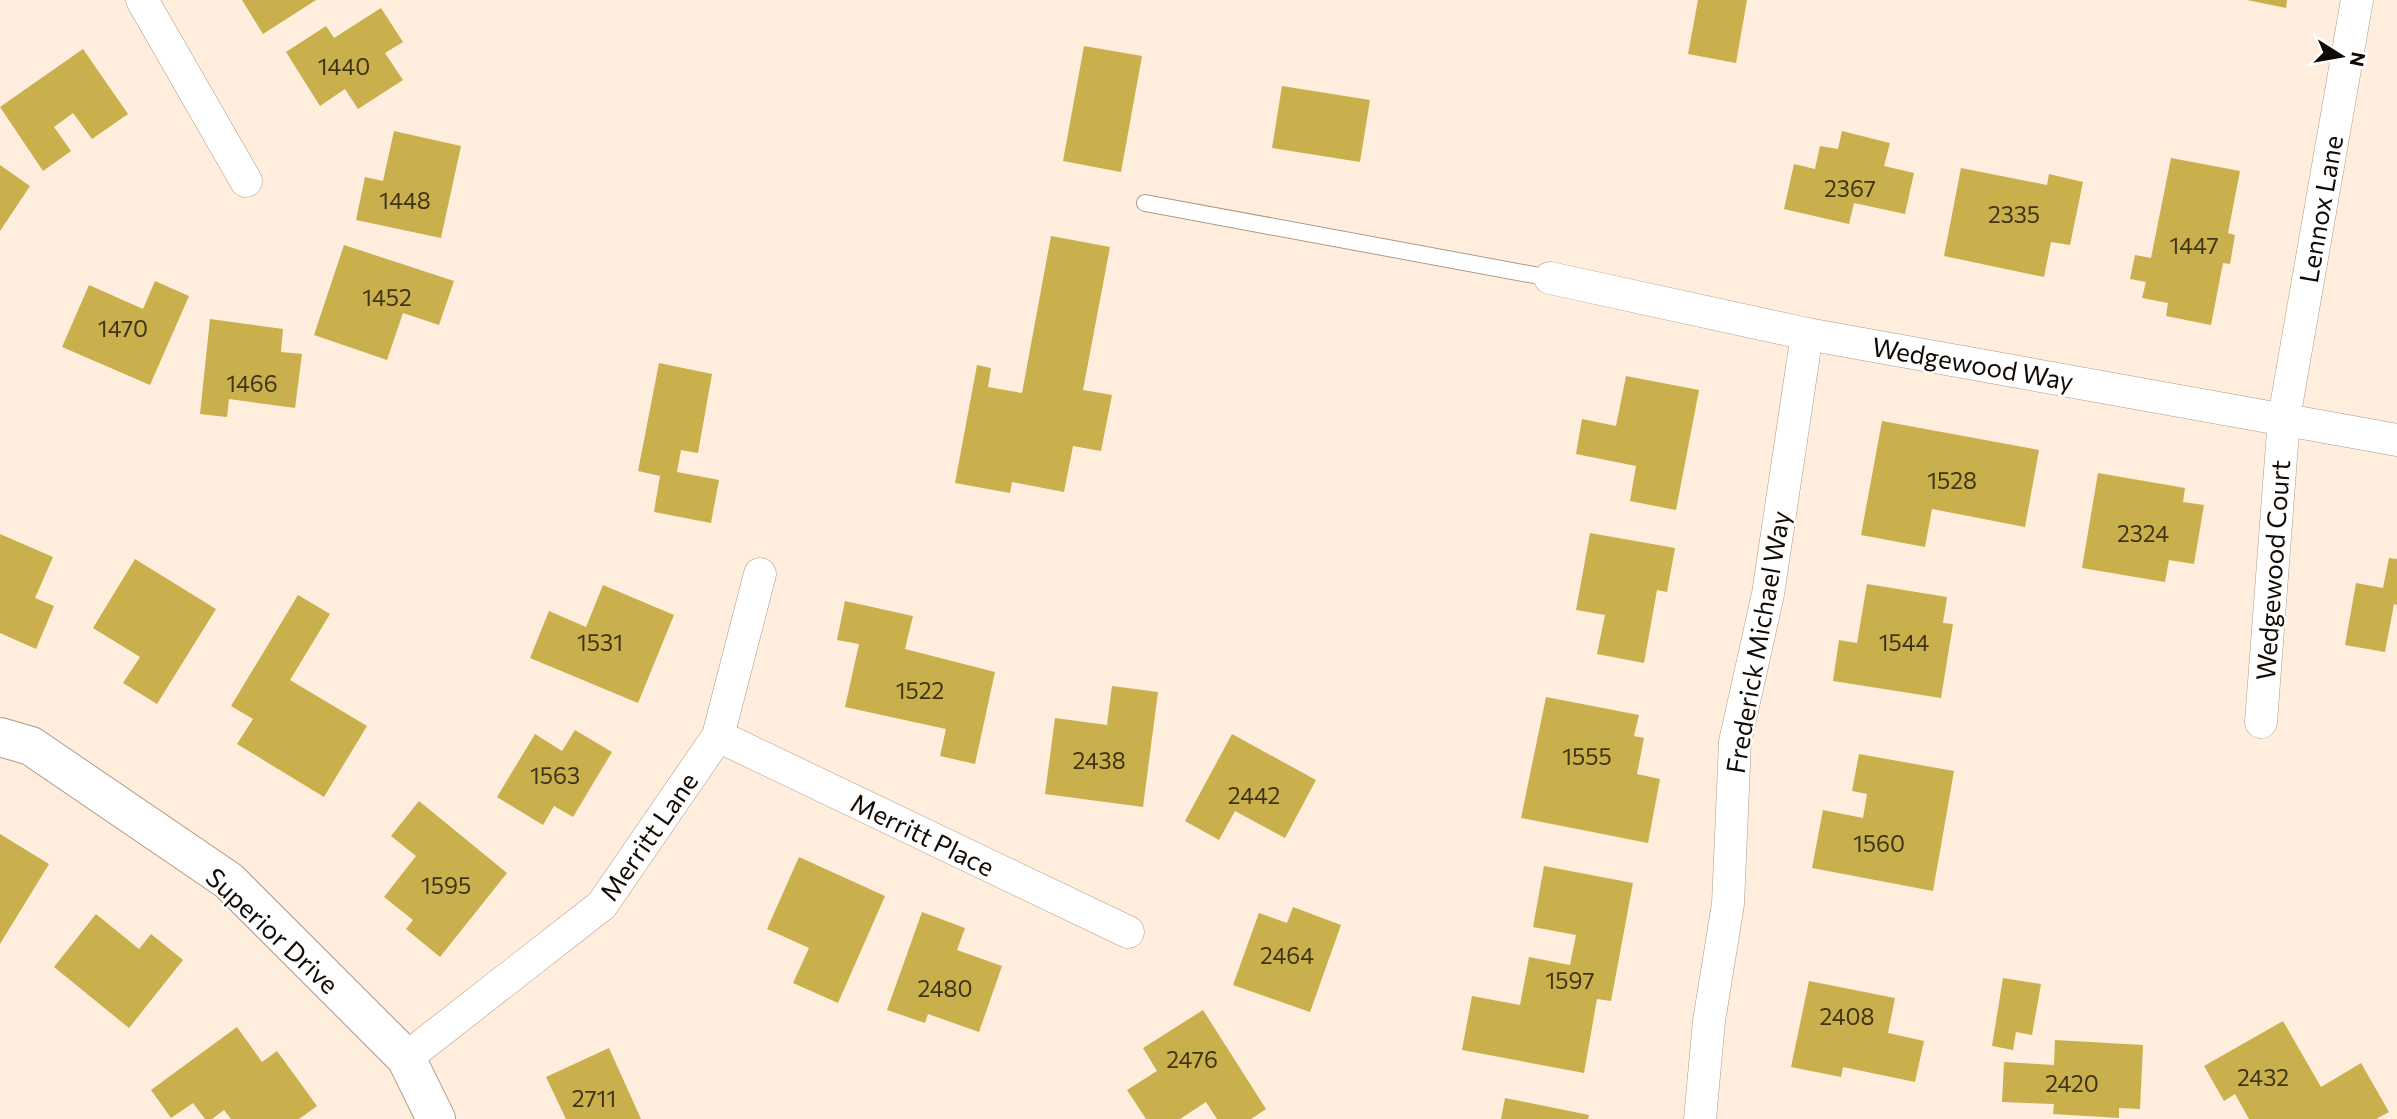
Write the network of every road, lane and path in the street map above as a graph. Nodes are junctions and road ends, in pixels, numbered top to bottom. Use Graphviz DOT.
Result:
graph roads {
  1 [pos="142,0"];
  2 [pos="2357,0"];
  3 [pos="246,181"];
  4 [pos="1145,203"];
  5 [pos="1550,278"];
  6 [pos="1807,334"];
  7 [pos="2284,418"];
  8 [pos="2397,440"];
  9 [pos="760,574"];
  10 [pos="2261,722"];
  11 [pos="718,736"];
  12 [pos="0,737"];
  13 [pos="1128,932"];
  14 [pos="407,1058"];
  15 [pos="436,1119"];
  16 [pos="1700,1119"];
  1 -- 3 [label="street"];
  2 -- 7 [label="street, Lennox Lane"];
  4 -- 5 [label="lane"];
  5 -- 6 [label="street, Wedgewood Way"];
  6 -- 7 [label="street, Wedgewood Way"];
  6 -- 16 [label="street, Frederick Michael Way"];
  7 -- 8 [label="street, Wedgewood Way"];
  7 -- 10 [label="street, Wedgewood Court"];
  9 -- 11 [label="street, Merritt Lane"];
  11 -- 13 [label="street, Merritt Place"];
  11 -- 14 [label="street, Merritt Lane"];
  12 -- 14 [label="street, Superior Drive"];
  14 -- 15 [label="street, Superior Drive"];
}
